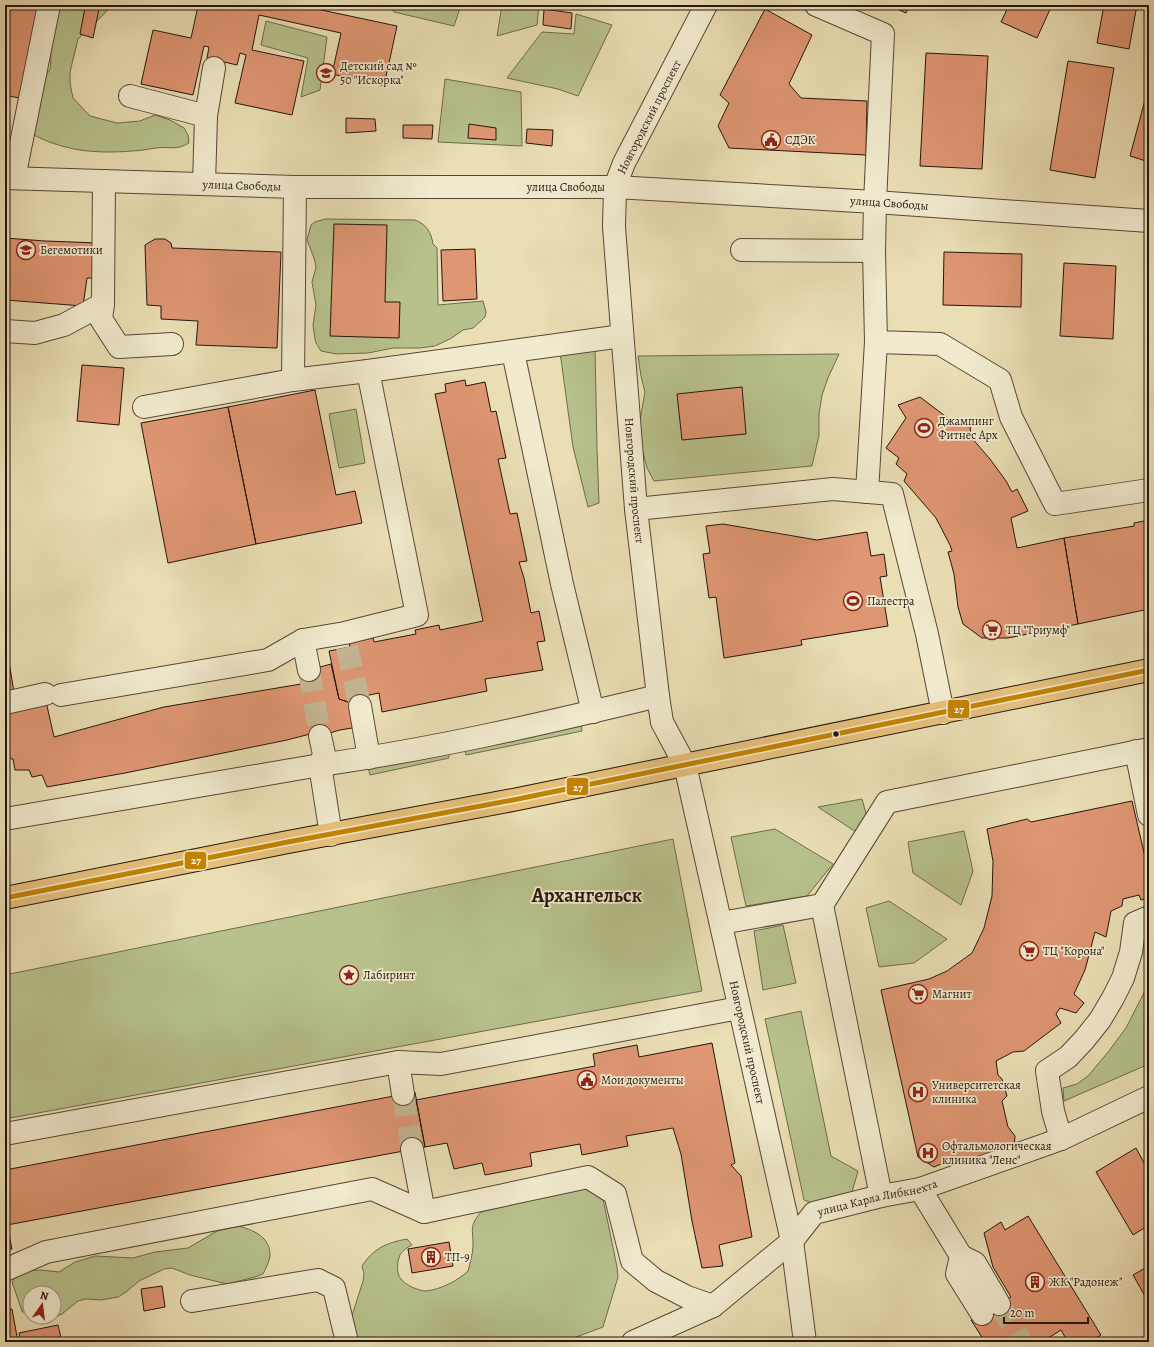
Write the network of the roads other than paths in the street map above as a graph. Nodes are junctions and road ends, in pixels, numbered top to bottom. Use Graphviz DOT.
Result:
graph roads {
  1 [pos="49,5"];
  2 [pos="706,5"];
  3 [pos="816,5"];
  4 [pos="214,68"];
  5 [pos="130,96"];
  6 [pos="206,116"];
  7 [pos="9,178"];
  8 [pos="104,181"];
  9 [pos="204,184"];
  10 [pos="295,187"];
  11 [pos="615,187"];
  12 [pos="875,202"];
  13 [pos="1149,221"];
  14 [pos="742,250"];
  15 [pos="874,251"];
  16 [pos="103,304"];
  17 [pos="5,331"];
  18 [pos="622,336"];
  19 [pos="876,342"];
  20 [pos="172,344"];
  21 [pos="513,352"];
  22 [pos="368,371"];
  23 [pos="293,380"];
  24 [pos="144,407"];
  25 [pos="1149,490"];
  26 [pos="866,492"];
  27 [pos="636,509"];
  28 [pos="303,640"];
  29 [pos="309,670"];
  30 [pos="1149,670"];
  31 [pos="658,696"];
  32 [pos="5,703"];
  33 [pos="360,706"];
  34 [pos="593,712"];
  35 [pos="943,713"];
  36 [pos="320,736"];
  37 [pos="1143,750"];
  38 [pos="369,758"];
  39 [pos="320,765"];
  40 [pos="685,765"];
  41 [pos="1149,815"];
  42 [pos="5,819"];
  43 [pos="331,835"];
  44 [pos="5,898"];
  45 [pos="822,905"];
  46 [pos="1149,917"];
  47 [pos="721,923"];
  48 [pos="740,1008"];
  49 [pos="398,1062"];
  50 [pos="403,1094"];
  51 [pos="1149,1097"];
  52 [pos="5,1134"];
  53 [pos="1060,1139"];
  54 [pos="412,1149"];
  55 [pos="920,1189"];
  56 [pos="881,1196"];
  57 [pos="424,1212"];
  58 [pos="792,1241"];
  59 [pos="5,1270"];
  60 [pos="192,1301"];
  61 [pos="713,1306"];
  62 [pos="990,1309"];
  63 [pos="665,1335"];
  64 [pos="347,1342"];
  65 [pos="633,1342"];
  66 [pos="805,1342"];
  1 -- 7 [label="street"];
  2 -- 11 [label="street, Новгородский проспект"];
  3 -- 12 [label="street"];
  4 -- 6 [label="street"];
  5 -- 6 [label="street"];
  6 -- 9 [label="street"];
  7 -- 8 [label="street, улица Свободы"];
  8 -- 9 [label="street, улица Свободы"];
  8 -- 16 [label="street"];
  9 -- 10 [label="street, улица Свободы"];
  10 -- 11 [label="street, улица Свободы"];
  10 -- 23 [label="street"];
  11 -- 12 [label="street, улица Свободы"];
  11 -- 18 [label="street, Новгородский проспект"];
  12 -- 13 [label="street, улица Свободы"];
  12 -- 15 [label="street"];
  14 -- 15 [label="street"];
  15 -- 19 [label="street"];
  16 -- 17 [label="street"];
  16 -- 20 [label="street"];
  18 -- 21 [label="street"];
  18 -- 27 [label="street, Новгородский проспект"];
  19 -- 25 [label="street"];
  19 -- 26 [label="street"];
  21 -- 22 [label="street"];
  21 -- 34 [label="street"];
  22 -- 23 [label="street"];
  22 -- 28 [label="street"];
  23 -- 24 [label="street"];
  26 -- 27 [label="street"];
  26 -- 35 [label="street"];
  27 -- 31 [label="street, Новгородский проспект"];
  28 -- 29 [label="street"];
  28 -- 32 [label="street"];
  30 -- 35 [label="main road"];
  31 -- 34 [label="street"];
  31 -- 40 [label="street, Новгородский проспект"];
  33 -- 38 [label="street"];
  34 -- 38 [label="street"];
  35 -- 40 [label="main road"];
  36 -- 39 [label="street"];
  37 -- 41 [label="street"];
  37 -- 45 [label="street"];
  38 -- 39 [label="street"];
  39 -- 42 [label="street"];
  39 -- 43 [label="street"];
  40 -- 43 [label="main road"];
  40 -- 47 [label="street, Новгородский проспект"];
  43 -- 44 [label="main road"];
  45 -- 47 [label="street"];
  45 -- 56 [label="street"];
  46 -- 53 [label="street"];
  47 -- 48 [label="street, Новгородский проспект"];
  48 -- 49 [label="street"];
  48 -- 58 [label="street, Новгородский проспект"];
  49 -- 50 [label="street"];
  49 -- 52 [label="street"];
  51 -- 53 [label="street, улица Карла Либкнехта"];
  53 -- 55 [label="street, улица Карла Либкнехта"];
  54 -- 57 [label="street"];
  55 -- 56 [label="street, улица Карла Либкнехта"];
  55 -- 62 [label="street"];
  56 -- 58 [label="street, улица Карла Либкнехта"];
  57 -- 59 [label="street"];
  57 -- 61 [label="street"];
  58 -- 61 [label="street, улица Карла Либкнехта"];
  58 -- 66 [label="street, Новгородский проспект"];
  60 -- 64 [label="street"];
  61 -- 63 [label="street, улица Карла Либкнехта"];
  63 -- 65 [label="street, улица Карла Либкнехта"];
}
